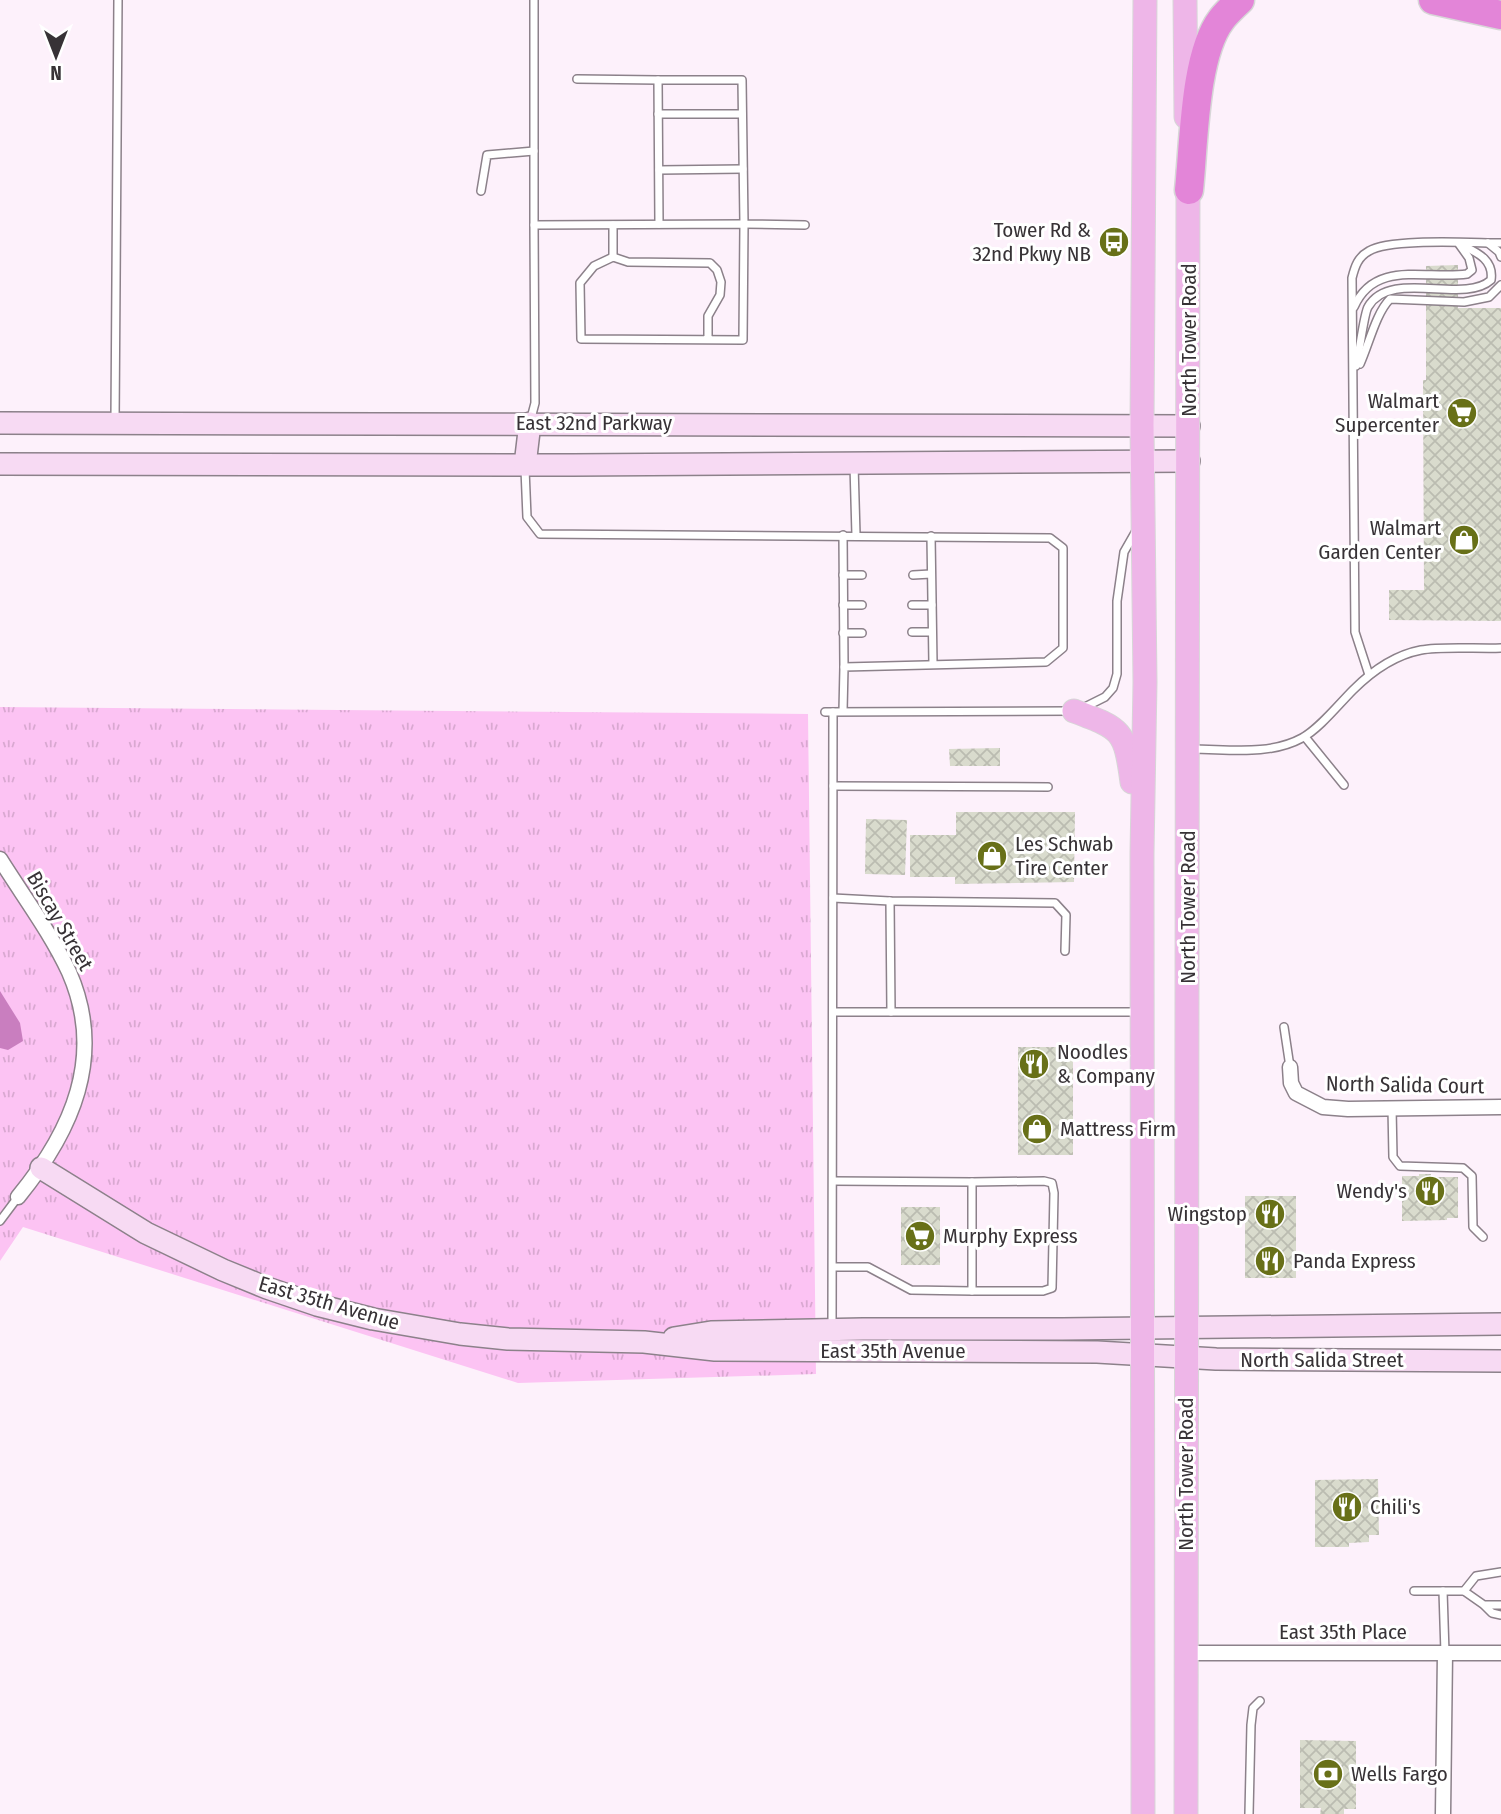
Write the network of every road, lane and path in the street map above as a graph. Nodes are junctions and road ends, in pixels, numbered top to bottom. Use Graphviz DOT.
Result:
graph roads {
  1 [pos="118,0"];
  2 [pos="534,0"];
  3 [pos="1145,0"];
  4 [pos="1185,0"];
  5 [pos="1240,0"];
  6 [pos="1433,0"];
  7 [pos="1501,15"];
  8 [pos="577,79"];
  9 [pos="658,80"];
  10 [pos="659,114"];
  11 [pos="742,114"];
  12 [pos="534,151"];
  13 [pos="743,169"];
  14 [pos="659,170"];
  15 [pos="1189,190"];
  16 [pos="481,191"];
  17 [pos="659,224"];
  18 [pos="744,224"];
  19 [pos="534,225"];
  20 [pos="613,225"];
  21 [pos="805,225"];
  22 [pos="1459,243"];
  23 [pos="1488,243"];
  24 [pos="1501,243"];
  25 [pos="613,257"];
  26 [pos="1501,257"];
  27 [pos="1501,285"];
  28 [pos="1353,310"];
  29 [pos="708,339"];
  30 [pos="1353,380"];
  31 [pos="0,423"];
  32 [pos="115,423"];
  33 [pos="530,423"];
  34 [pos="1142,426"];
  35 [pos="1189,426"];
  36 [pos="1189,461"];
  37 [pos="854,462"];
  38 [pos="1142,463"];
  39 [pos="0,464"];
  40 [pos="525,465"];
  41 [pos="1143,518"];
  42 [pos="843,535"];
  43 [pos="856,535"];
  44 [pos="931,536"];
  45 [pos="931,574"];
  46 [pos="843,575"];
  47 [pos="862,575"];
  48 [pos="913,575"];
  49 [pos="843,605"];
  50 [pos="862,605"];
  51 [pos="912,605"];
  52 [pos="932,605"];
  53 [pos="912,632"];
  54 [pos="932,632"];
  55 [pos="843,633"];
  56 [pos="862,633"];
  57 [pos="1501,648"];
  58 [pos="933,664"];
  59 [pos="844,667"];
  60 [pos="1369,675"];
  61 [pos="843,711"];
  62 [pos="1074,711"];
  63 [pos="1305,737"];
  64 [pos="1188,749"];
  65 [pos="1344,785"];
  66 [pos="834,786"];
  67 [pos="1048,787"];
  68 [pos="1142,854"];
  69 [pos="0,859"];
  70 [pos="834,898"];
  71 [pos="890,901"];
  72 [pos="1065,951"];
  73 [pos="834,1012"];
  74 [pos="891,1012"];
  75 [pos="1143,1012"];
  76 [pos="1284,1027"];
  77 [pos="1290,1067"];
  78 [pos="1392,1108"];
  79 [pos="1501,1108"];
  80 [pos="41,1168"];
  81 [pos="833,1181"];
  82 [pos="972,1182"];
  83 [pos="18,1197"];
  84 [pos="0,1222"];
  85 [pos="1483,1237"];
  86 [pos="833,1267"];
  87 [pos="972,1291"];
  88 [pos="1501,1324"];
  89 [pos="1142,1327"];
  90 [pos="1188,1327"];
  91 [pos="832,1340"];
  92 [pos="1142,1356"];
  93 [pos="1187,1358"];
  94 [pos="1501,1361"];
  95 [pos="1501,1572"];
  96 [pos="1414,1591"];
  97 [pos="1443,1591"];
  98 [pos="1464,1591"];
  99 [pos="1484,1605"];
  100 [pos="1501,1605"];
  101 [pos="1501,1615"];
  102 [pos="1186,1653"];
  103 [pos="1445,1653"];
  104 [pos="1501,1653"];
  105 [pos="1260,1701"];
  106 [pos="1143,1814"];
  107 [pos="1186,1814"];
  108 [pos="1249,1814"];
  109 [pos="1444,1814"];
  1 -- 32 [label="lane"];
  2 -- 12 [label="lane"];
  3 -- 34 [label="main road, North Tower Road"];
  4 -- 15 [label="main road, North Tower Road"];
  5 -- 15 [label="highway"];
  6 -- 7 [label="highway"];
  8 -- 9 [label="lane"];
  9 -- 10 [label="lane"];
  9 -- 11 [label="lane"];
  10 -- 11 [label="lane"];
  10 -- 14 [label="lane"];
  11 -- 13 [label="lane"];
  12 -- 16 [label="lane"];
  12 -- 19 [label="lane"];
  13 -- 14 [label="lane"];
  13 -- 18 [label="lane"];
  14 -- 17 [label="lane"];
  15 -- 35 [label="main road, North Tower Road"];
  17 -- 18 [label="lane"];
  17 -- 20 [label="lane"];
  18 -- 21 [label="lane"];
  18 -- 29 [label="lane"];
  19 -- 20 [label="lane"];
  19 -- 33 [label="lane"];
  20 -- 25 [label="lane"];
  22 -- 23 [label="lane"];
  22 -- 28 [label="lane"];
  22 -- 28 [label="lane"];
  22 -- 30 [label="lane"];
  23 -- 24 [label="lane"];
  23 -- 26 [label="lane"];
  25 -- 29 [label="lane"];
  25 -- 29 [label="lane"];
  27 -- 30 [label="lane"];
  28 -- 30 [label="lane"];
  30 -- 60 [label="lane"];
  31 -- 32 [label="main road, East 32nd Parkway"];
  32 -- 33 [label="main road, East 32nd Parkway"];
  33 -- 34 [label="main road, East 32nd Parkway"];
  33 -- 40 [label="main road"];
  34 -- 35 [label="main road, East 32nd Parkway"];
  34 -- 38 [label="main road, North Tower Road"];
  35 -- 36 [label="main road, North Tower Road"];
  36 -- 38 [label="main road, East 32nd Parkway"];
  36 -- 64 [label="main road, North Tower Road"];
  37 -- 38 [label="main road, East 32nd Parkway"];
  37 -- 40 [label="main road, East 32nd Parkway"];
  37 -- 43 [label="lane"];
  38 -- 41 [label="main road, North Tower Road"];
  39 -- 40 [label="main road, East 32nd Parkway"];
  40 -- 42 [label="lane"];
  41 -- 62 [label="lane"];
  41 -- 68 [label="main road, North Tower Road"];
  42 -- 43 [label="lane"];
  42 -- 46 [label="lane"];
  43 -- 44 [label="lane"];
  44 -- 45 [label="lane"];
  44 -- 58 [label="lane"];
  45 -- 48 [label="lane"];
  45 -- 52 [label="lane"];
  46 -- 47 [label="lane"];
  46 -- 49 [label="lane"];
  49 -- 50 [label="lane"];
  49 -- 55 [label="lane"];
  51 -- 52 [label="lane"];
  52 -- 54 [label="lane"];
  53 -- 54 [label="lane"];
  54 -- 58 [label="lane"];
  55 -- 56 [label="lane"];
  55 -- 59 [label="lane"];
  57 -- 60 [label="lane"];
  58 -- 59 [label="lane"];
  59 -- 61 [label="lane"];
  60 -- 63 [label="lane"];
  61 -- 62 [label="lane"];
  61 -- 66 [label="lane"];
  62 -- 68 [label="main road"];
  63 -- 64 [label="lane"];
  63 -- 65 [label="lane"];
  64 -- 90 [label="main road, North Tower Road"];
  66 -- 67 [label="lane"];
  66 -- 70 [label="lane"];
  68 -- 75 [label="main road, North Tower Road"];
  69 -- 80 [label="street, Biscay Street"];
  70 -- 71 [label="lane"];
  70 -- 73 [label="lane"];
  71 -- 72 [label="lane"];
  71 -- 74 [label="lane"];
  73 -- 74 [label="lane"];
  73 -- 81 [label="lane"];
  74 -- 75 [label="lane"];
  75 -- 89 [label="main road, North Tower Road"];
  76 -- 77 [label="lane"];
  77 -- 78 [label="street, North Salida Court"];
  78 -- 79 [label="street, North Salida Court"];
  78 -- 85 [label="lane"];
  80 -- 83 [label="street, Biscay Street"];
  80 -- 91 [label="main road, East 35th Avenue"];
  81 -- 82 [label="lane"];
  81 -- 86 [label="lane"];
  82 -- 87 [label="lane"];
  82 -- 87 [label="lane"];
  83 -- 84 [label="lane"];
  86 -- 87 [label="lane"];
  86 -- 91 [label="lane"];
  88 -- 90 [label="main road, North Salida Street"];
  89 -- 90 [label="main road, North Salida Street"];
  89 -- 91 [label="main road, East 35th Avenue"];
  89 -- 92 [label="main road, North Tower Road"];
  90 -- 93 [label="main road, North Tower Road"];
  91 -- 92 [label="main road, East 35th Avenue"];
  92 -- 93 [label="main road, North Salida Street"];
  92 -- 106 [label="main road, North Tower Road"];
  93 -- 94 [label="main road, North Salida Street"];
  93 -- 102 [label="main road, North Tower Road"];
  95 -- 98 [label="lane"];
  96 -- 97 [label="lane"];
  97 -- 98 [label="lane"];
  97 -- 103 [label="lane"];
  98 -- 99 [label="lane"];
  99 -- 100 [label="lane"];
  99 -- 101 [label="lane"];
  102 -- 103 [label="street, East 35th Place"];
  102 -- 107 [label="main road, North Tower Road"];
  103 -- 104 [label="street, East 35th Place"];
  103 -- 109 [label="street"];
  105 -- 108 [label="lane"];
}
